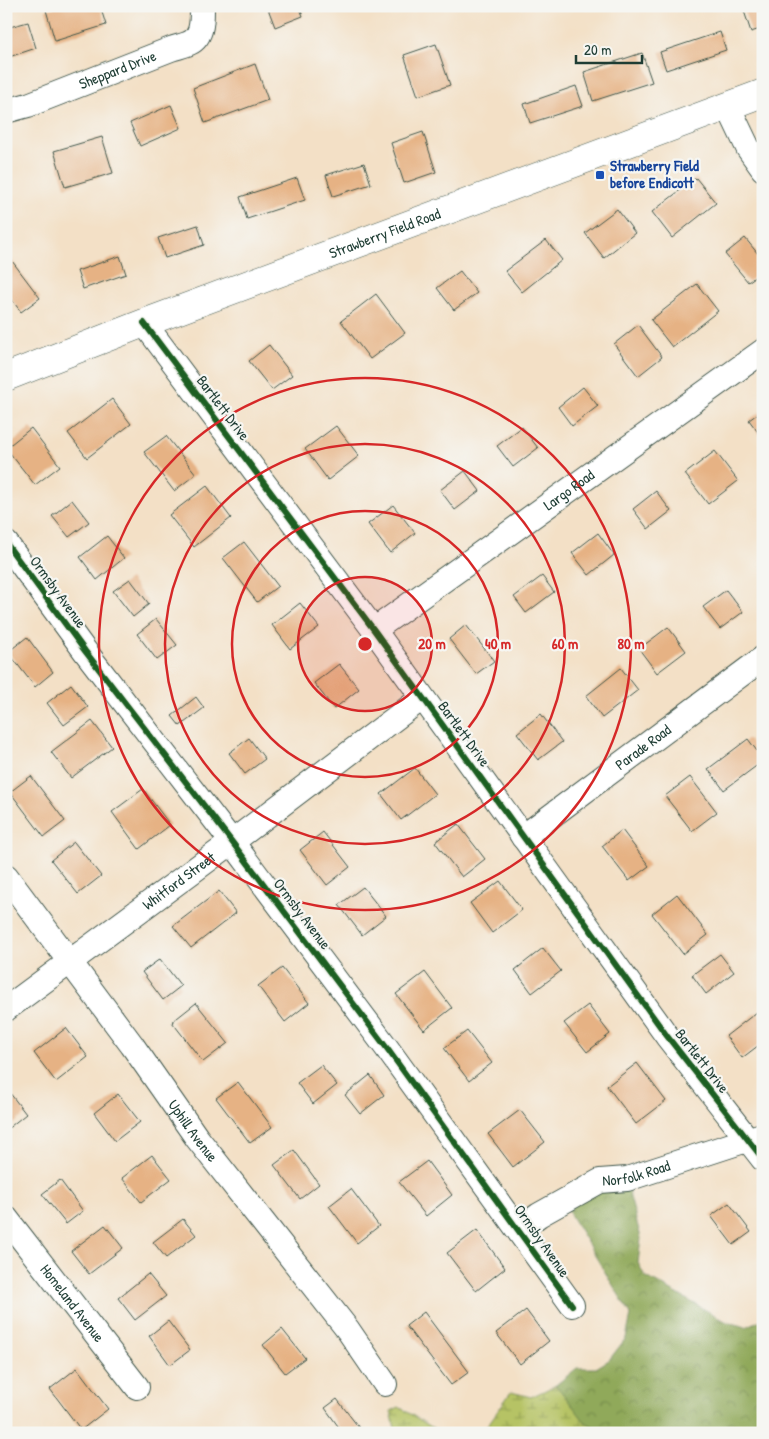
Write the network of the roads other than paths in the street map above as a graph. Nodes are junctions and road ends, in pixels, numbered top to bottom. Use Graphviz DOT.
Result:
graph roads {
  1 [pos="202,6"];
  2 [pos="763,93"];
  3 [pos="728,106"];
  4 [pos="6,111"];
  5 [pos="763,169"];
  6 [pos="144,324"];
  7 [pos="763,351"];
  8 [pos="6,377"];
  9 [pos="6,542"];
  10 [pos="374,630"];
  11 [pos="763,658"];
  12 [pos="422,698"];
  13 [pos="523,837"];
  14 [pos="232,842"];
  15 [pos="6,876"];
  16 [pos="70,962"];
  17 [pos="6,1009"];
  18 [pos="756,1137"];
  19 [pos="763,1160"];
  20 [pos="6,1218"];
  21 [pos="519,1230"];
  22 [pos="572,1305"];
  23 [pos="385,1384"];
  24 [pos="137,1387"];
  1 -- 4 [label="street, Sheppard Drive"];
  2 -- 3 [label="street, Strawberry Field Road"];
  3 -- 5 [label="street"];
  3 -- 6 [label="street, Strawberry Field Road"];
  6 -- 8 [label="street, Strawberry Field Road"];
  6 -- 10 [label="street, Bartlett Drive"];
  7 -- 10 [label="street, Largo Road"];
  9 -- 14 [label="street, Ormsby Avenue"];
  10 -- 12 [label="street, Bartlett Drive"];
  11 -- 13 [label="street, Parade Road"];
  12 -- 13 [label="street, Bartlett Drive"];
  12 -- 14 [label="street, Whitford Street"];
  13 -- 18 [label="street, Bartlett Drive"];
  14 -- 16 [label="street, Whitford Street"];
  14 -- 21 [label="street, Ormsby Avenue"];
  15 -- 16 [label="street, Uphill Avenue"];
  16 -- 17 [label="street, Whitford Street"];
  16 -- 23 [label="street, Uphill Avenue"];
  18 -- 19 [label="street, Bartlett Drive"];
  18 -- 21 [label="street, Norfolk Road"];
  20 -- 24 [label="street, Homeland Avenue"];
  21 -- 22 [label="street, Ormsby Avenue"];
}
